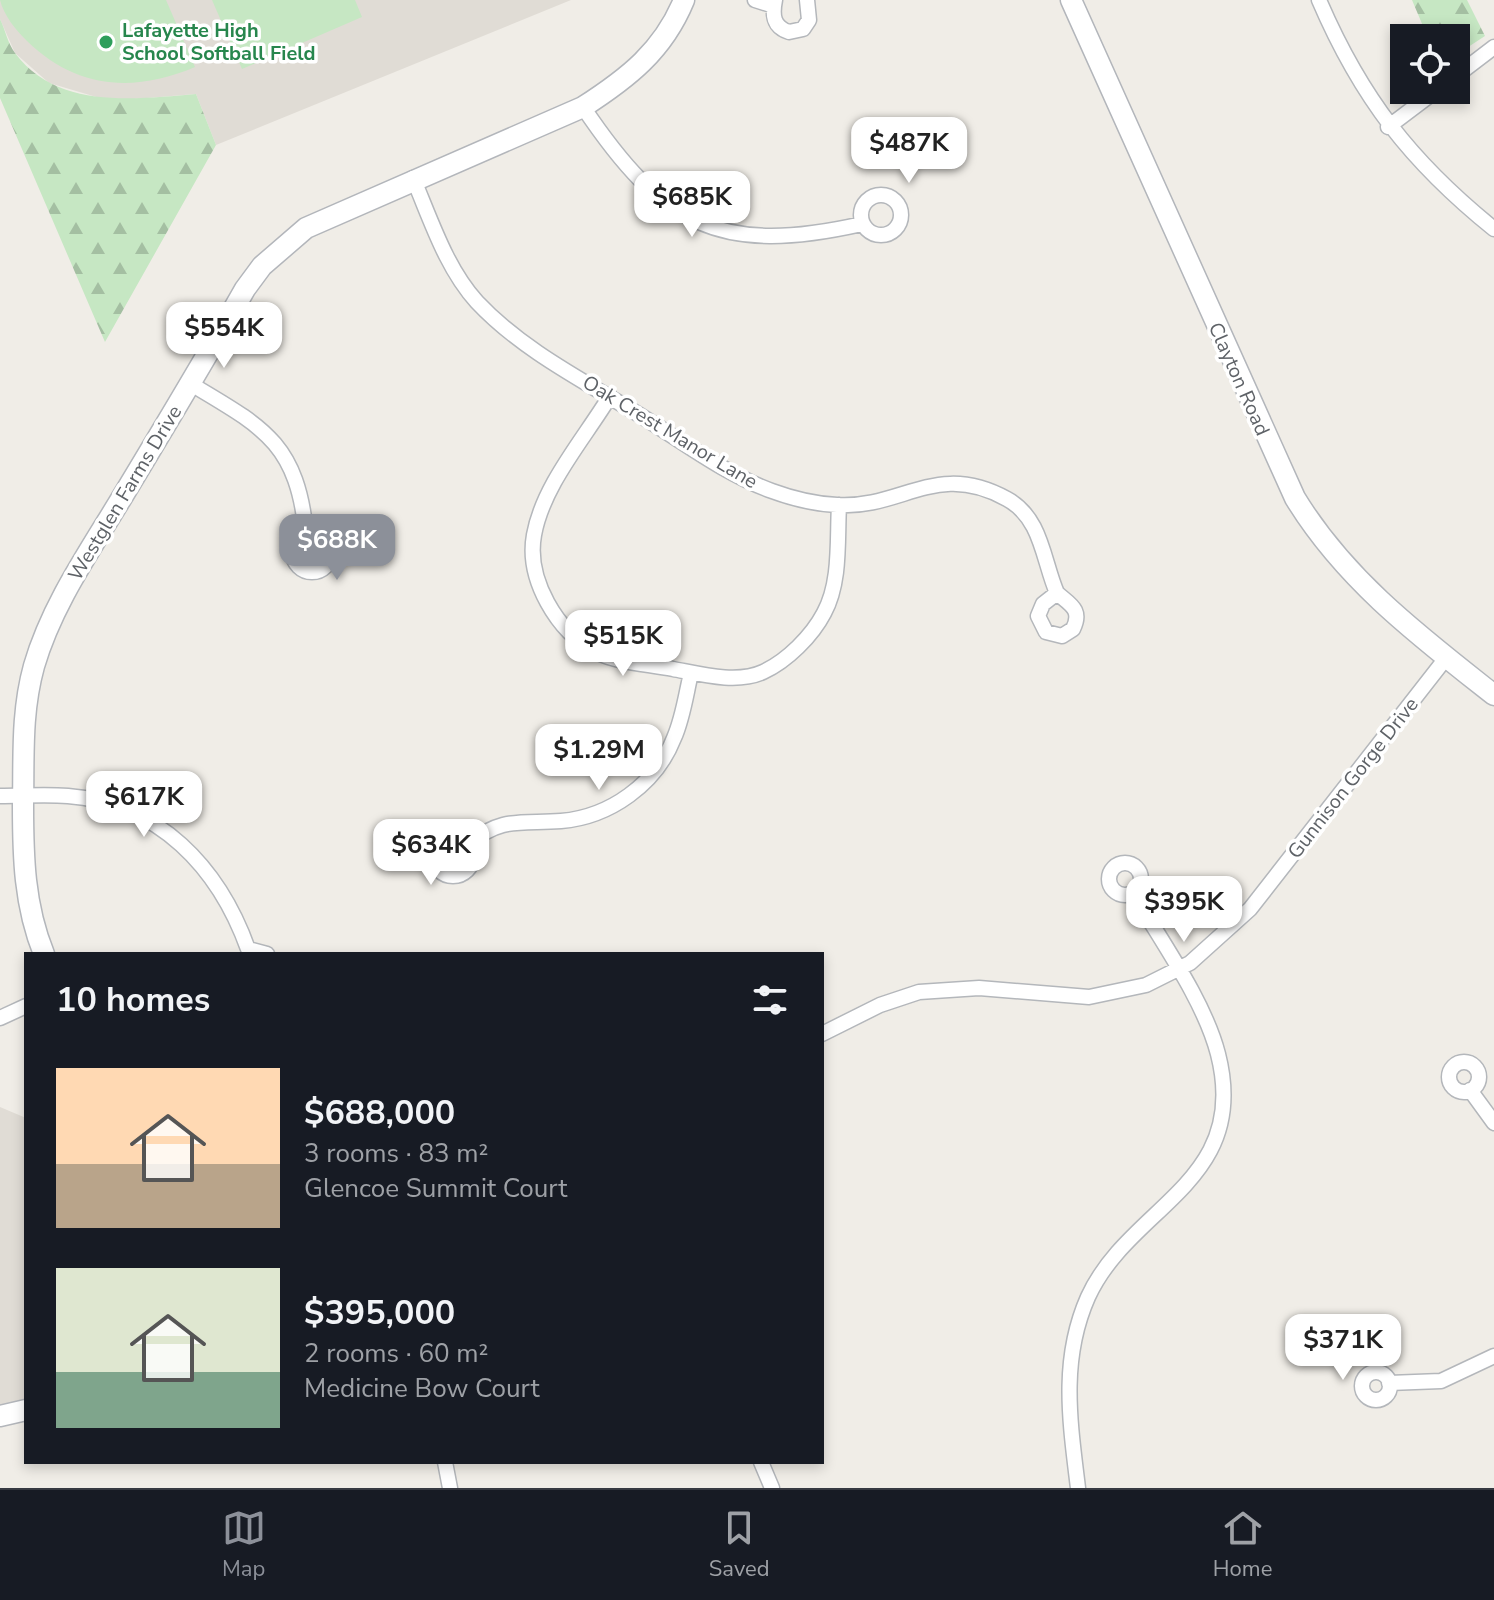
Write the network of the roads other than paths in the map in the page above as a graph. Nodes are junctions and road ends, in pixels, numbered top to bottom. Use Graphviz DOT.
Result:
graph roads {
  1 [pos="684,0"];
  2 [pos="755,0"];
  3 [pos="807,0"];
  4 [pos="1071,0"];
  5 [pos="1319,0"];
  6 [pos="774,3"];
  7 [pos="1494,47"];
  8 [pos="1470,65"];
  9 [pos="1418,104"];
  10 [pos="583,107"];
  11 [pos="1388,127"];
  12 [pos="413,178"];
  13 [pos="862,224"];
  14 [pos="1494,229"];
  15 [pos="191,384"];
  16 [pos="610,396"];
  17 [pos="839,505"];
  18 [pos="306,533"];
  19 [pos="1057,593"];
  20 [pos="1446,658"];
  21 [pos="691,673"];
  22 [pos="1494,695"];
  23 [pos="0,796"];
  24 [pos="23,796"];
  25 [pos="469,844"];
  26 [pos="1133,893"];
  27 [pos="43,952"];
  28 [pos="246,952"];
  29 [pos="1178,970"];
  30 [pos="24,1007"];
  31 [pos="0,1018"];
  32 [pos="824,1033"];
  33 [pos="1470,1090"];
  34 [pos="1494,1123"];
  35 [pos="1494,1356"];
  36 [pos="1389,1383"];
  37 [pos="24,1410"];
  38 [pos="0,1416"];
  39 [pos="445,1464"];
  40 [pos="762,1464"];
  41 [pos="450,1488"];
  42 [pos="772,1488"];
  43 [pos="1078,1488"];
  1 -- 10 [label="street, Westglen Farms Drive"];
  2 -- 6 [label="street"];
  3 -- 6 [label="street"];
  4 -- 20 [label="street, Clayton Road"];
  5 -- 11 [label="street"];
  7 -- 8 [label="street"];
  9 -- 11 [label="street"];
  10 -- 12 [label="street, Westglen Farms Drive"];
  10 -- 13 [label="street"];
  11 -- 14 [label="street"];
  12 -- 15 [label="street, Westglen Farms Drive"];
  12 -- 16 [label="street, Oak Crest Manor Lane"];
  15 -- 18 [label="street"];
  15 -- 24 [label="street, Westglen Farms Drive"];
  16 -- 17 [label="street, Oak Crest Manor Lane"];
  16 -- 21 [label="street"];
  17 -- 19 [label="street, Oak Crest Manor Lane"];
  17 -- 21 [label="street"];
  20 -- 22 [label="street, Clayton Road"];
  20 -- 29 [label="street, Gunnison Gorge Drive"];
  21 -- 25 [label="street"];
  23 -- 24 [label="street"];
  24 -- 27 [label="street, Westglen Farms Drive"];
  24 -- 28 [label="street"];
  26 -- 29 [label="street"];
  29 -- 32 [label="street, Gunnison Gorge Drive"];
  29 -- 43 [label="street"];
  30 -- 31 [label="street"];
  33 -- 34 [label="street"];
  35 -- 36 [label="street"];
  37 -- 38 [label="street"];
  39 -- 41 [label="street"];
  40 -- 42 [label="street"];
}
